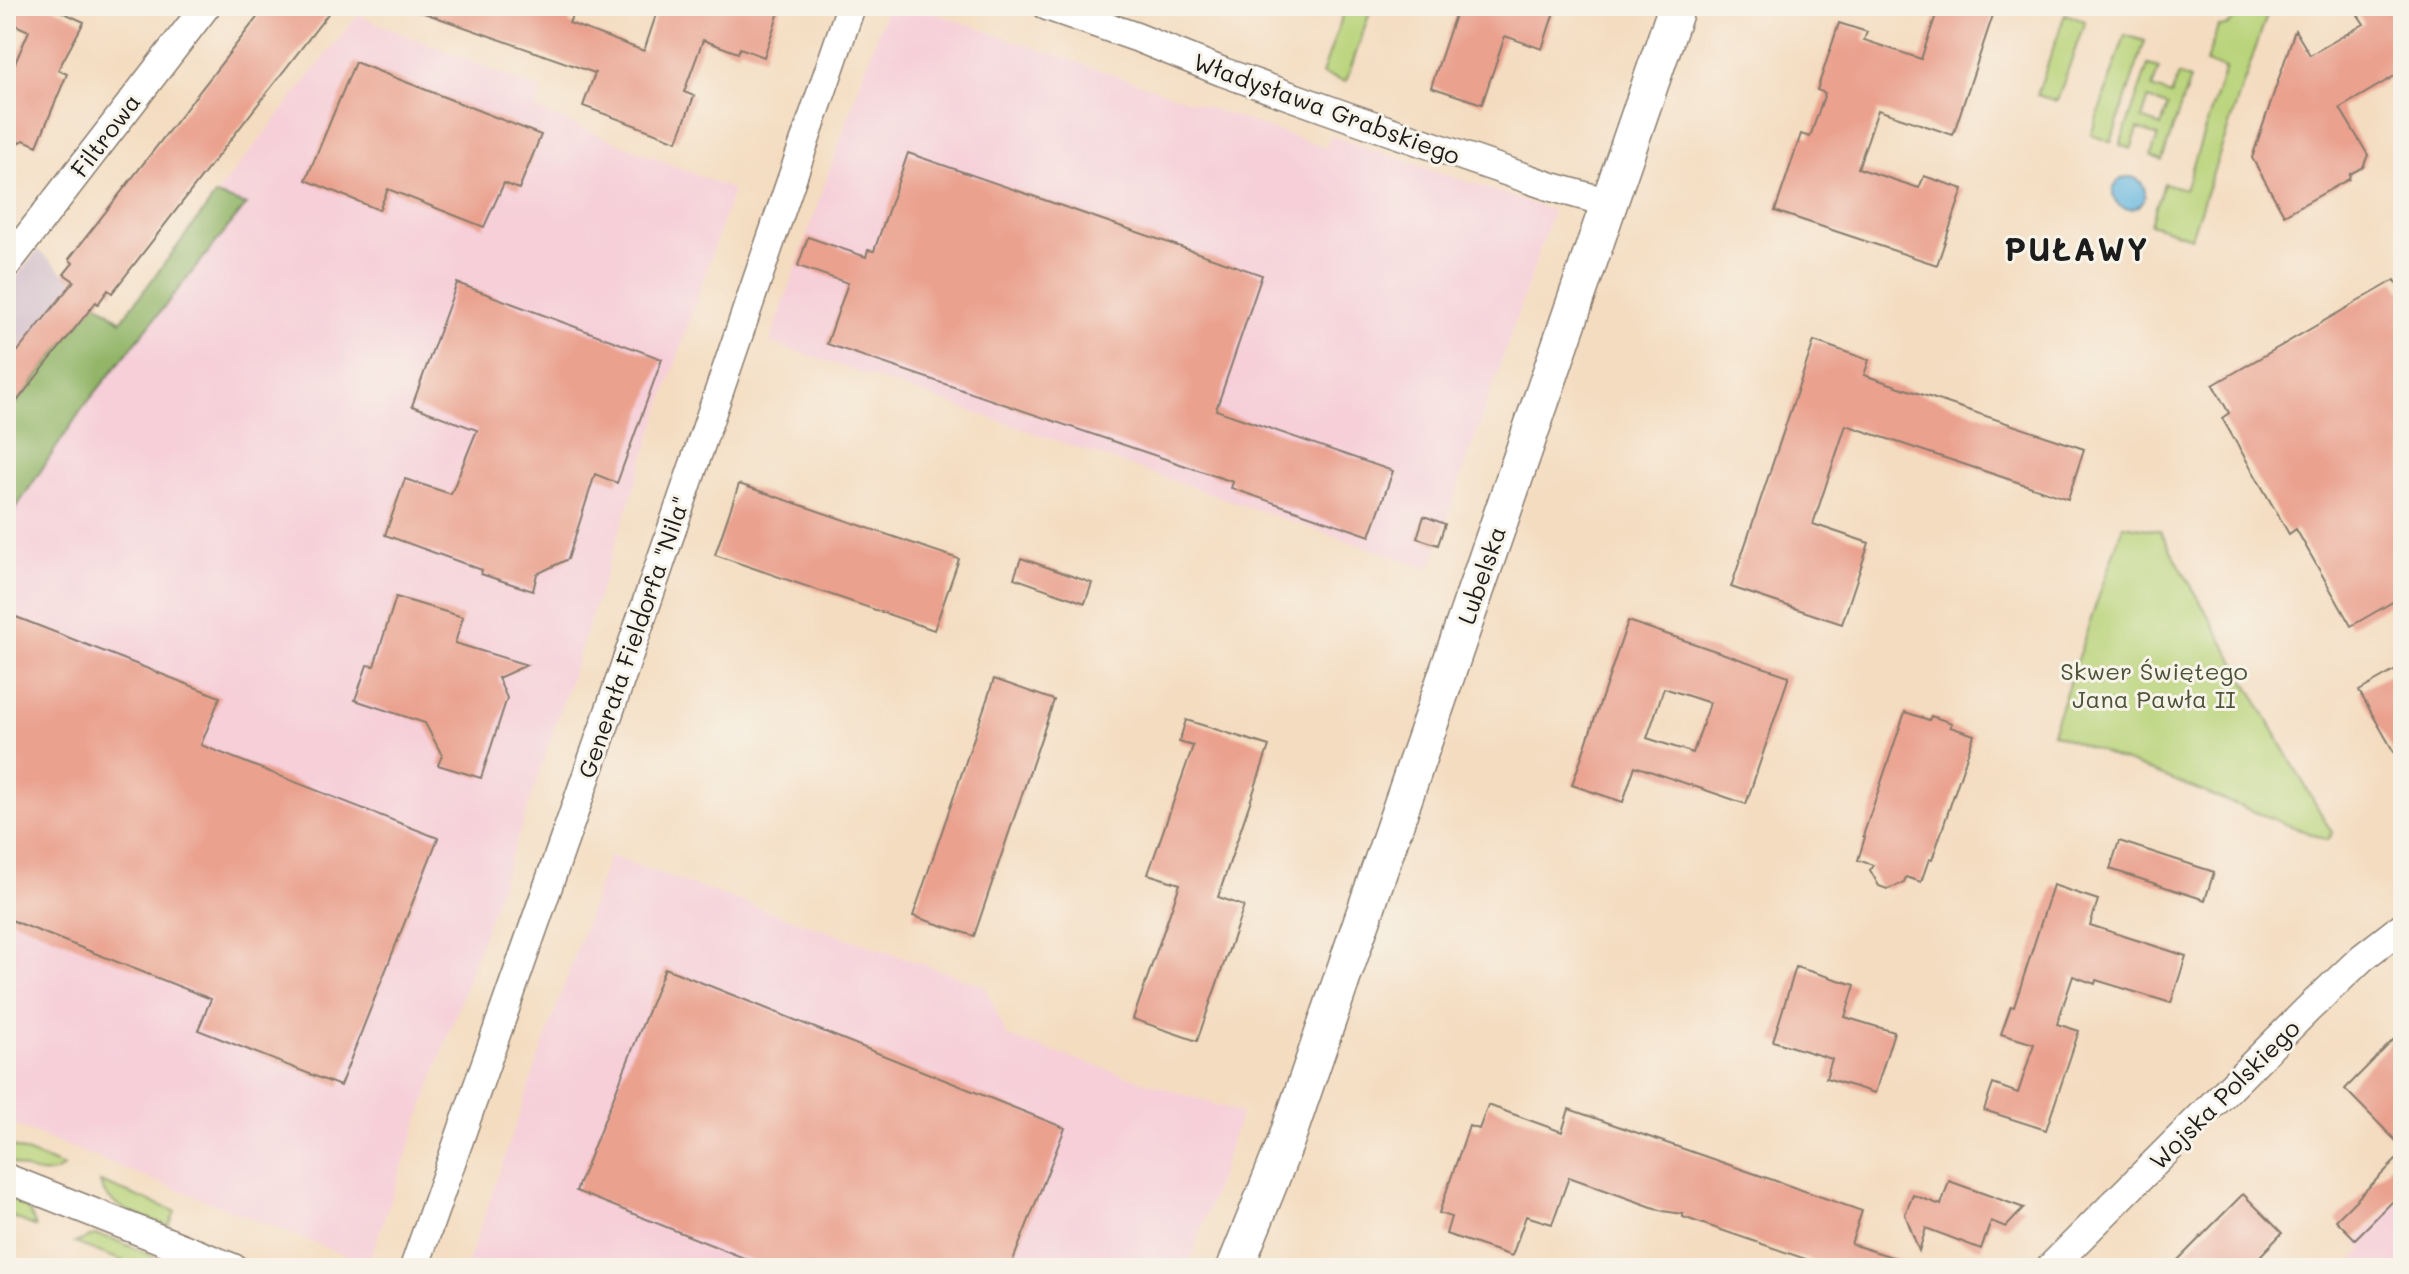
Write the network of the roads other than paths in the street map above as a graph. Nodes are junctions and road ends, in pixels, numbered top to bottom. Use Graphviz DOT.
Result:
graph roads {
  1 [pos="206,6"];
  2 [pos="851,6"];
  3 [pos="1047,6"];
  4 [pos="1677,6"];
  5 [pos="1610,203"];
  6 [pos="6,265"];
  7 [pos="2403,926"];
  8 [pos="1285,1144"];
  9 [pos="6,1178"];
  10 [pos="233,1268"];
  11 [pos="414,1268"];
  12 [pos="1235,1268"];
  13 [pos="1251,1268"];
  14 [pos="2050,1268"];
  1 -- 6 [label="street, Filtrowa"];
  2 -- 11 [label="street, Generała Fieldorfa \"Nila\""];
  3 -- 5 [label="street, Władysława Grabskiego"];
  4 -- 5 [label="main road, Lubelska"];
  5 -- 8 [label="main road, Lubelska"];
  7 -- 14 [label="street, Wojska Polskiego"];
  8 -- 12 [label="main road, Lubelska"];
  8 -- 13 [label="main road, Lubelska"];
  9 -- 10 [label="street"];
}
